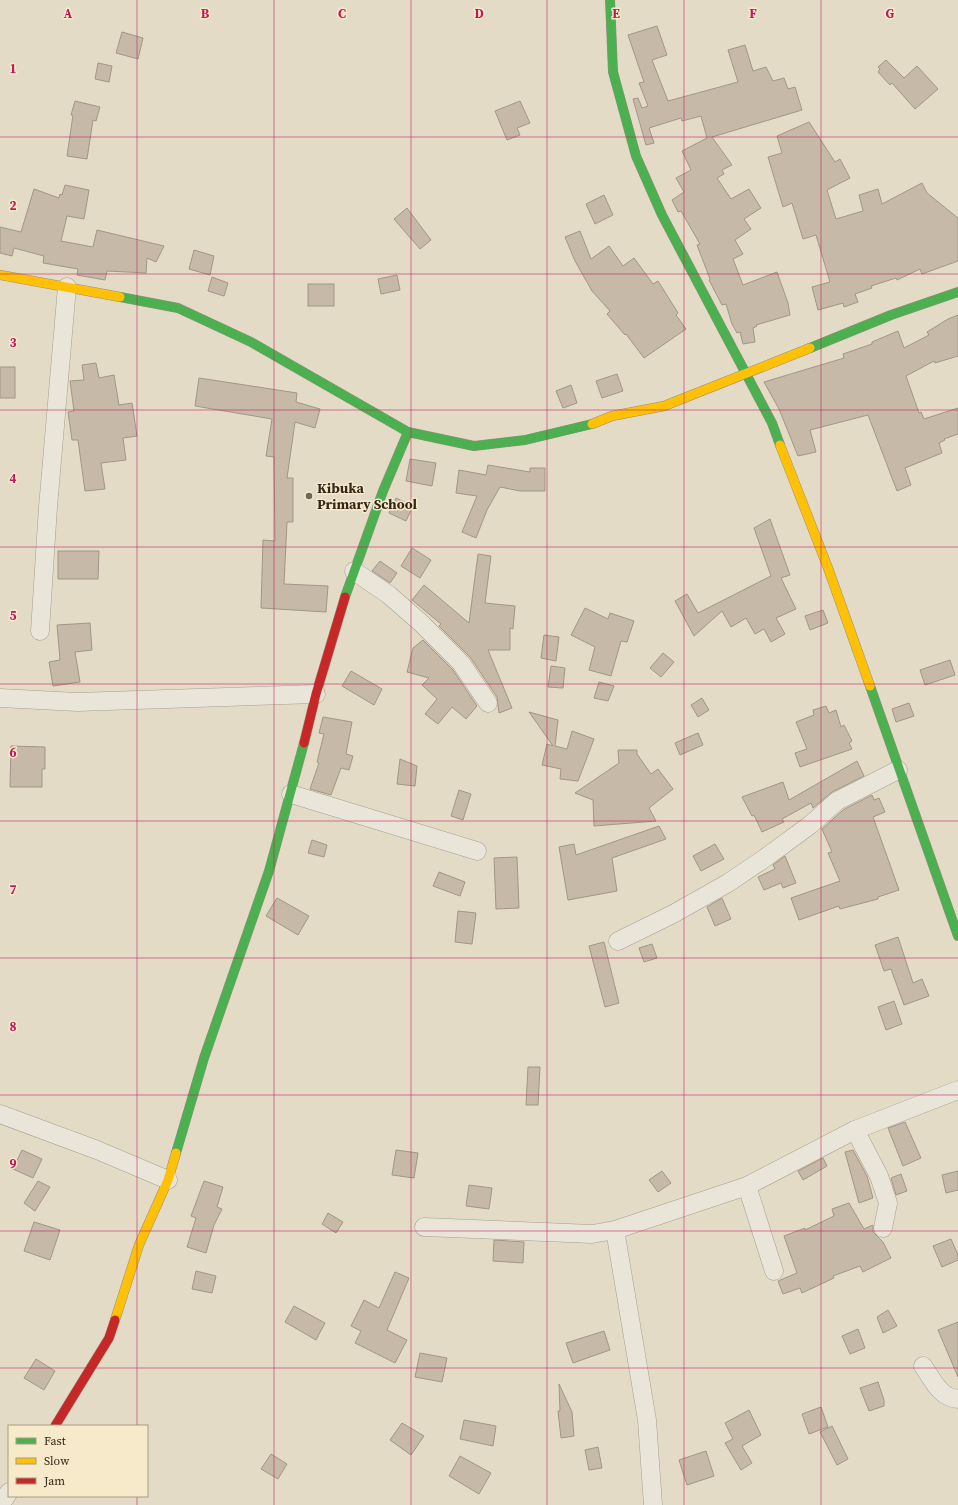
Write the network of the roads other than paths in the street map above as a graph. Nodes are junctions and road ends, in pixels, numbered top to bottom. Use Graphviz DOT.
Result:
graph roads {
  1 [pos="610,0"];
  2 [pos="0,275"];
  3 [pos="67,287"];
  4 [pos="958,292"];
  5 [pos="744,374"];
  6 [pos="408,432"];
  7 [pos="354,572"];
  8 [pos="40,631"];
  9 [pos="316,694"];
  10 [pos="0,698"];
  11 [pos="488,703"];
  12 [pos="898,770"];
  13 [pos="291,794"];
  14 [pos="477,851"];
  15 [pos="958,936"];
  16 [pos="618,941"];
  17 [pos="958,1090"];
  18 [pos="0,1114"];
  19 [pos="855,1130"];
  20 [pos="168,1180"];
  21 [pos="747,1186"];
  22 [pos="424,1227"];
  23 [pos="883,1228"];
  24 [pos="614,1230"];
  25 [pos="774,1271"];
  26 [pos="923,1366"];
  27 [pos="958,1399"];
  28 [pos="56,1425"];
  29 [pos="8,1493"];
  30 [pos="0,1504"];
  31 [pos="653,1505"];
  1 -- 5 [label="street"];
  2 -- 3 [label="street"];
  3 -- 6 [label="street"];
  3 -- 8 [label="street"];
  4 -- 5 [label="street"];
  5 -- 6 [label="street"];
  5 -- 12 [label="street"];
  6 -- 7 [label="street"];
  7 -- 9 [label="street"];
  7 -- 11 [label="street"];
  9 -- 10 [label="street"];
  9 -- 13 [label="street"];
  12 -- 15 [label="street"];
  12 -- 16 [label="street"];
  13 -- 14 [label="street"];
  13 -- 20 [label="street"];
  17 -- 19 [label="street"];
  18 -- 20 [label="street"];
  19 -- 21 [label="street"];
  19 -- 23 [label="street"];
  20 -- 28 [label="street"];
  21 -- 24 [label="street"];
  21 -- 25 [label="street"];
  22 -- 24 [label="street"];
  24 -- 31 [label="street"];
  26 -- 27 [label="street"];
  29 -- 30 [label="street"];
}
